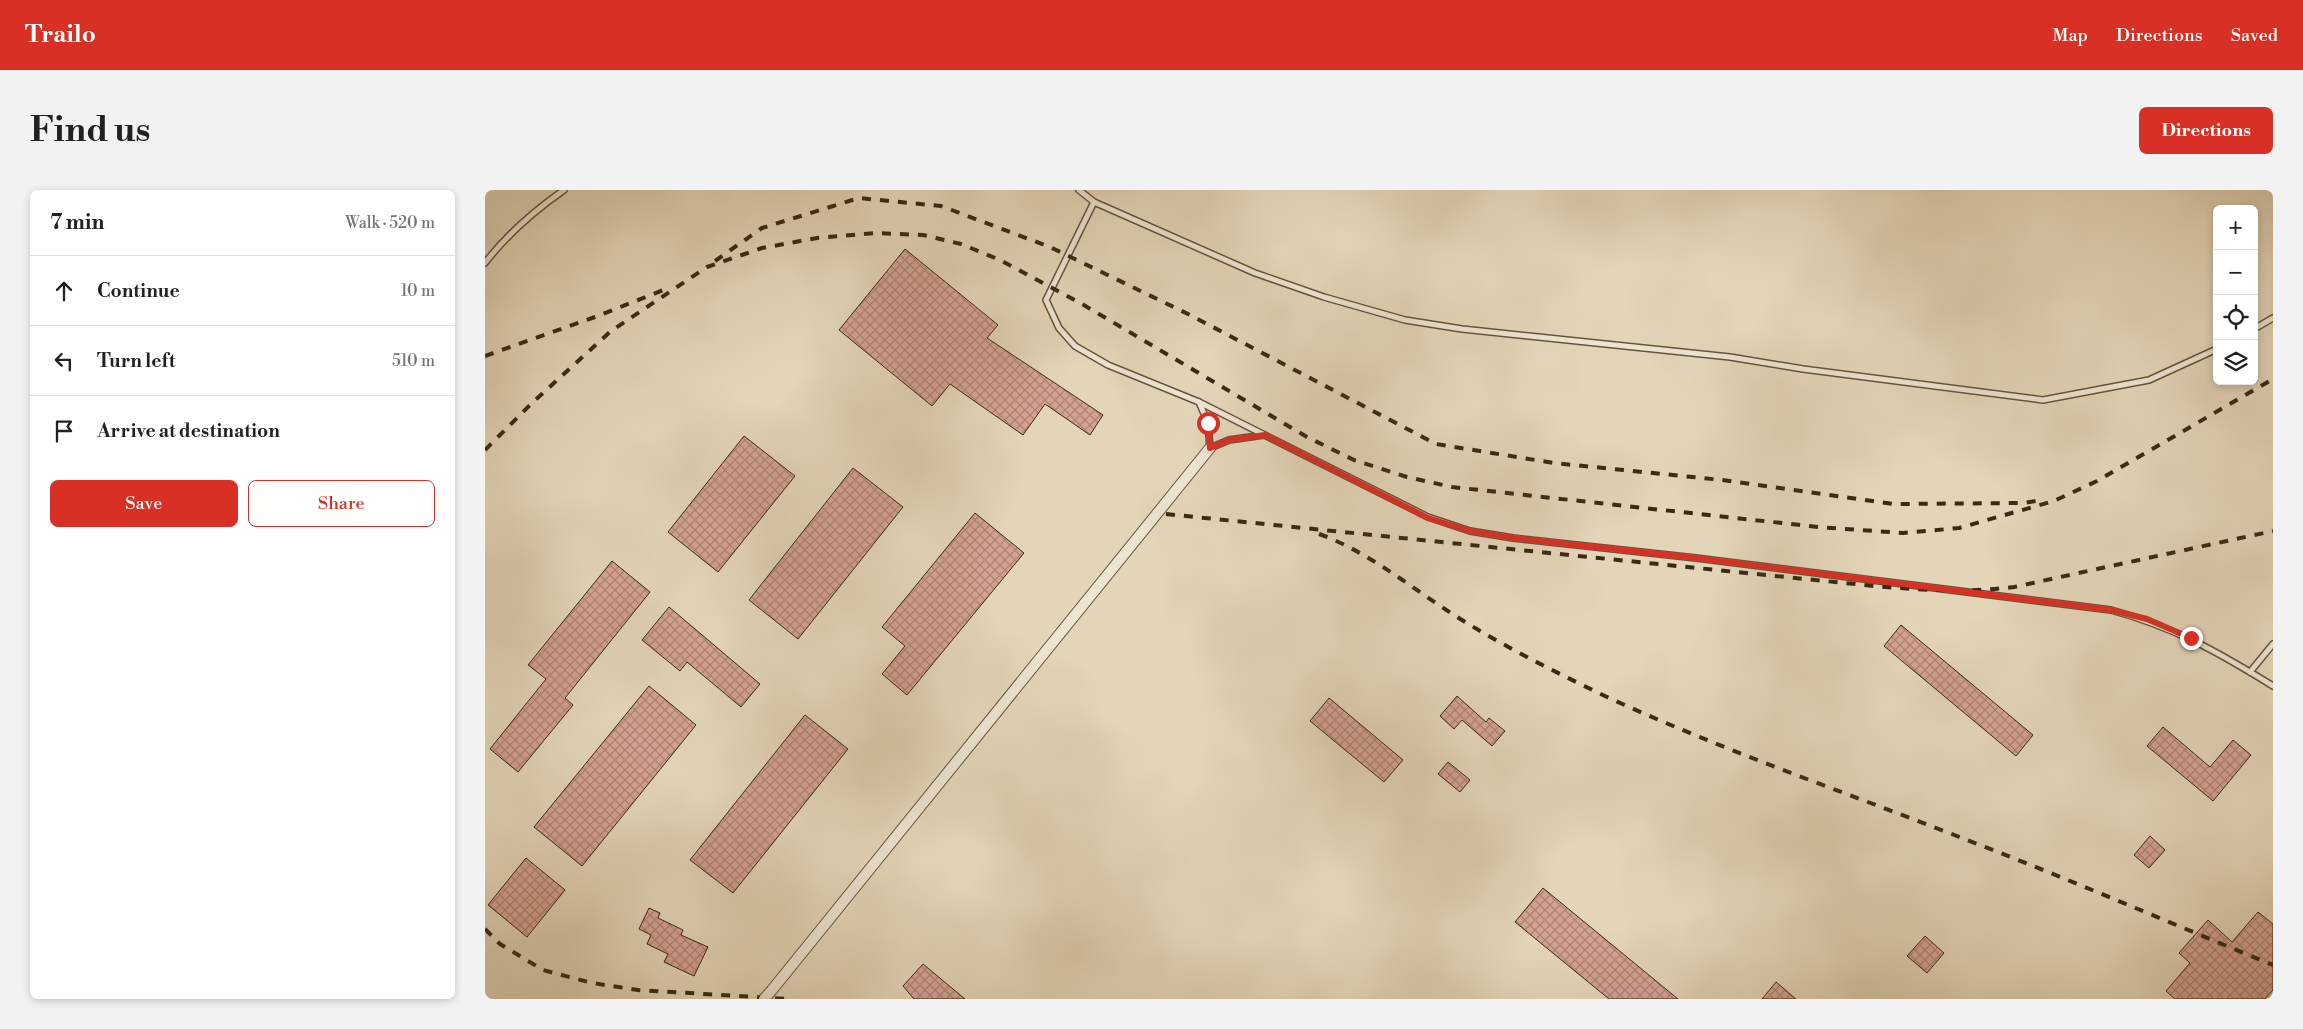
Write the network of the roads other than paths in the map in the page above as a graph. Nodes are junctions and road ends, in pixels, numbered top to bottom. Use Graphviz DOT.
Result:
graph roads {
  1 [pos="564,190"];
  2 [pos="1079,190"];
  3 [pos="1094,202"];
  4 [pos="485,263"];
  5 [pos="2273,318"];
  6 [pos="2258,327"];
  7 [pos="2213,351"];
  8 [pos="1199,402"];
  9 [pos="1265,435"];
  10 [pos="1210,448"];
  11 [pos="2273,644"];
  12 [pos="2250,672"];
  13 [pos="2273,686"];
  14 [pos="764,999"];
  1 -- 4 [label="lane"];
  2 -- 3 [label="lane"];
  3 -- 7 [label="lane"];
  3 -- 8 [label="lane"];
  5 -- 6 [label="lane"];
  8 -- 9 [label="lane"];
  8 -- 10 [label="lane"];
  9 -- 10 [label="lane"];
  9 -- 12 [label="lane"];
  10 -- 14 [label="street, bridge"];
  11 -- 12 [label="lane"];
  12 -- 13 [label="lane"];
}
